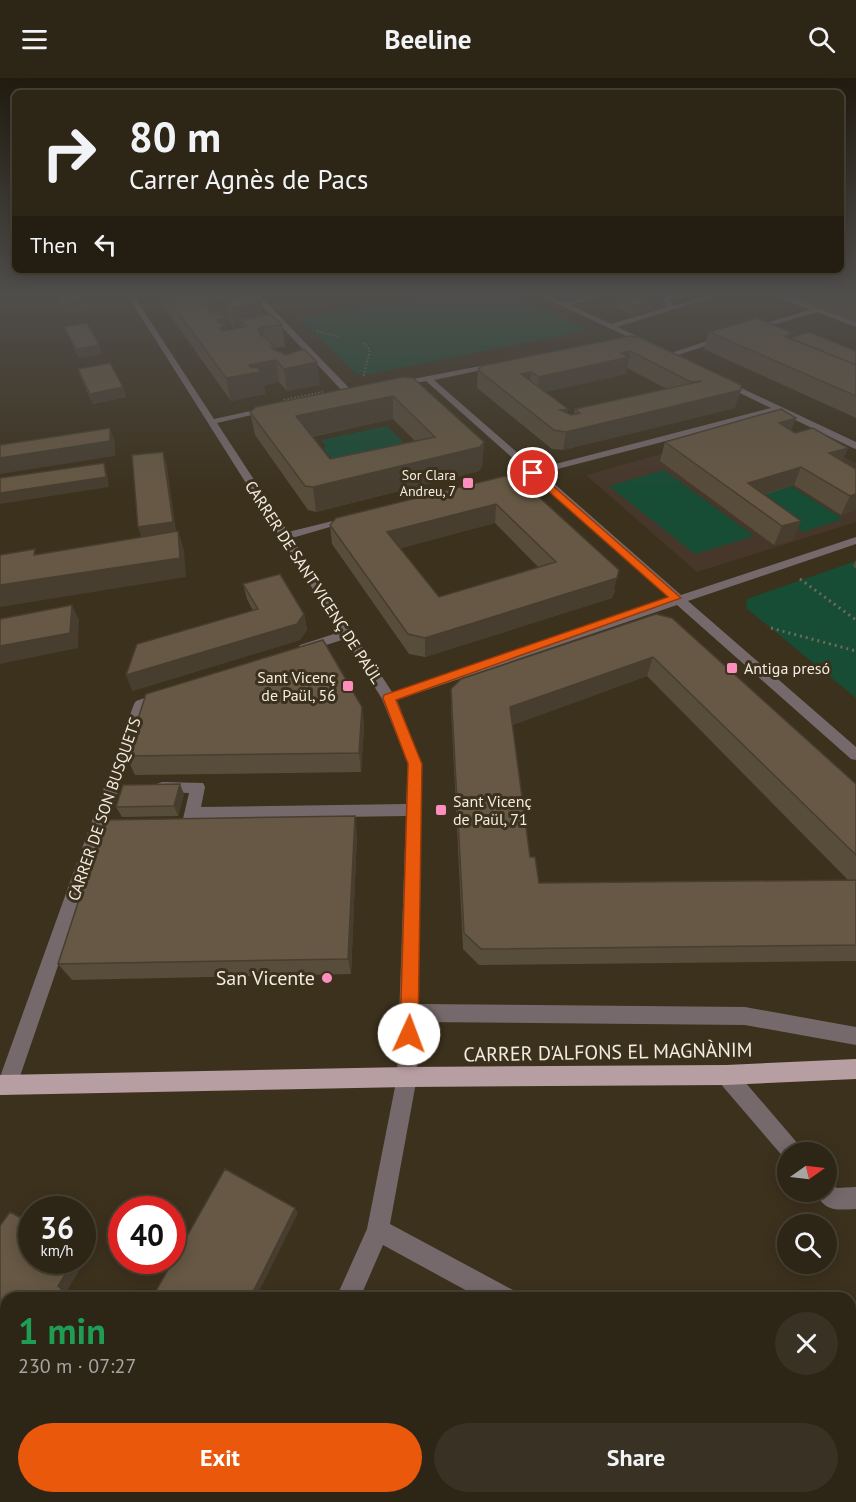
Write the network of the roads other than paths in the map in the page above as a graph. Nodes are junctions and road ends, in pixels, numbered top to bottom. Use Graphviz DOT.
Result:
graph roads {
  1 [pos="171,359"];
  2 [pos="317,359"];
  3 [pos="507,362"];
  4 [pos="709,375"];
  5 [pos="427,378"];
  6 [pos="383,387"];
  7 [pos="361,388"];
  8 [pos="350,394"];
  9 [pos="340,396"];
  10 [pos="275,405"];
  11 [pos="779,409"];
  12 [pos="211,422"];
  13 [pos="856,446"];
  14 [pos="533,473"];
  15 [pos="488,485"];
  16 [pos="364,516"];
  17 [pos="285,536"];
  18 [pos="856,540"];
  19 [pos="676,598"];
  20 [pos="346,634"];
  21 [pos="292,652"];
  22 [pos="174,693"];
  23 [pos="389,698"];
  24 [pos="856,755"];
  25 [pos="111,789"];
  26 [pos="415,810"];
  27 [pos="192,813"];
  28 [pos="121,826"];
  29 [pos="177,826"];
  30 [pos="98,827"];
  31 [pos="410,1013"];
  32 [pos="856,1036"];
  33 [pos="856,1069"];
  34 [pos="726,1075"];
  35 [pos="407,1077"];
  36 [pos="3,1085"];
  37 [pos="783,1142"];
  38 [pos="856,1198"];
  39 [pos="837,1199"];
  40 [pos="378,1230"];
  41 [pos="351,1292"];
  42 [pos="494,1292"];
  1 -- 12 [label="street, CARRER DE SANT VICENÇ DE PAÜL"];
  2 -- 8 [label="street"];
  3 -- 5 [label="street"];
  4 -- 11 [label="street"];
  5 -- 6 [label="street"];
  5 -- 14 [label="street"];
  7 -- 8 [label="street"];
  8 -- 9 [label="street"];
  10 -- 12 [label="street"];
  11 -- 13 [label="street"];
  11 -- 14 [label="street"];
  12 -- 17 [label="street, CARRER DE SANT VICENÇ DE PAÜL"];
  14 -- 15 [label="street"];
  14 -- 19 [label="street"];
  16 -- 17 [label="street"];
  17 -- 20 [label="street, CARRER DE SANT VICENÇ DE PAÜL"];
  18 -- 19 [label="street"];
  19 -- 23 [label="street"];
  19 -- 24 [label="street"];
  20 -- 21 [label="street"];
  20 -- 23 [label="street, CARRER DE SANT VICENÇ DE PAÜL"];
  22 -- 25 [label="street, CARRER DE SON BUSQUETS"];
  23 -- 26 [label="street, CARRER DE SANT VICENÇ DE PAÜL"];
  25 -- 27 [label="street"];
  25 -- 30 [label="street, CARRER DE SON BUSQUETS"];
  26 -- 27 [label="street"];
  26 -- 31 [label="street, CARRER DE SANT VICENÇ DE PAÜL"];
  27 -- 29 [label="street"];
  28 -- 30 [label="street"];
  30 -- 36 [label="street, CARRER DE SON BUSQUETS"];
  31 -- 32 [label="street, CARRER D'ALFONS EL MAGNÀNIM"];
  31 -- 35 [label="street, CARRER DE SANT VICENÇ DE PAÜL"];
  33 -- 34 [label="main road, CARRER D'ALFONS EL MAGNÀNIM"];
  34 -- 35 [label="main road, CARRER D'ALFONS EL MAGNÀNIM"];
  34 -- 37 [label="street"];
  35 -- 36 [label="main road, CARRER D'ALFONS EL MAGNÀNIM"];
  35 -- 40 [label="street, CARRER DE SANT VICENÇ DE PAÜL"];
  38 -- 39 [label="street"];
  40 -- 41 [label="street, CARRER DE SANT VICENÇ DE PAÜL"];
  40 -- 42 [label="street"];
}
